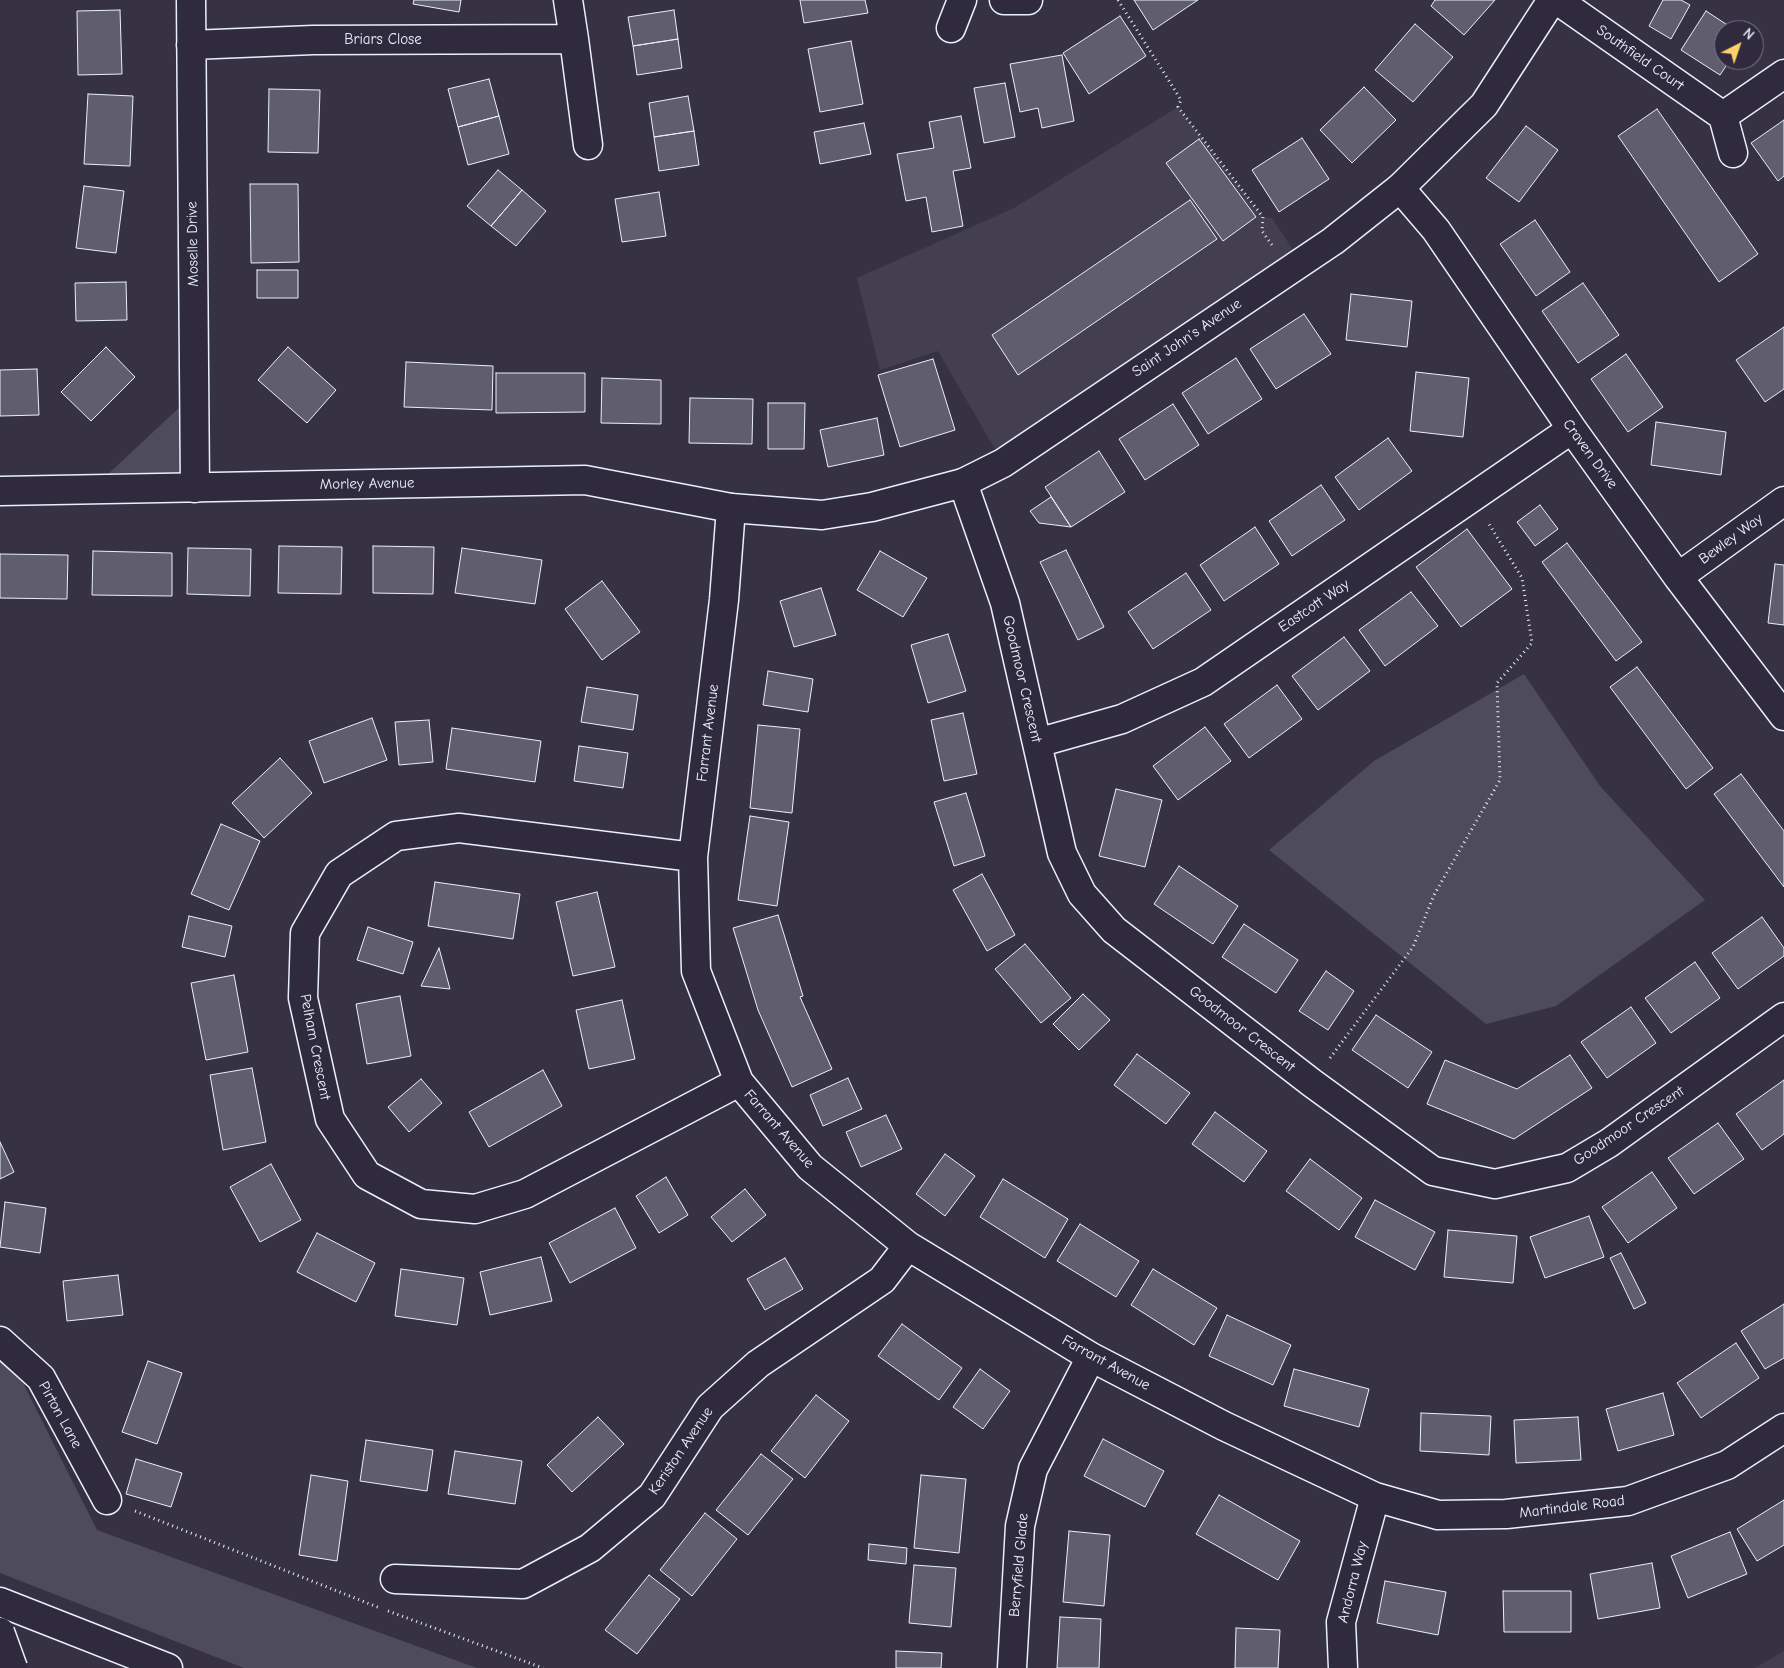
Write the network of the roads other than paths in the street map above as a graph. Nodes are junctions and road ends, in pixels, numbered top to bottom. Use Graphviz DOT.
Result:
graph roads {
  1 [pos="190,0"];
  2 [pos="568,0"];
  3 [pos="962,0"];
  4 [pos="1004,0"];
  5 [pos="1028,0"];
  6 [pos="1552,0"];
  7 [pos="1558,0"];
  8 [pos="951,28"];
  9 [pos="574,39"];
  10 [pos="192,45"];
  11 [pos="1784,74"];
  12 [pos="1723,116"];
  13 [pos="588,145"];
  14 [pos="1733,153"];
  15 [pos="1400,188"];
  16 [pos="1572,429"];
  17 [pos="963,483"];
  18 [pos="195,488"];
  19 [pos="0,491"];
  20 [pos="1784,501"];
  21 [pos="731,508"];
  22 [pos="1678,577"];
  23 [pos="1784,716"];
  24 [pos="1037,743"];
  25 [pos="693,857"];
  26 [pos="1784,1017"];
  27 [pos="739,1082"];
  28 [pos="908,1246"];
  29 [pos="0,1341"];
  30 [pos="1091,1358"];
  31 [pos="1784,1428"];
  32 [pos="1375,1497"];
  33 [pos="107,1500"];
  34 [pos="395,1579"];
  35 [pos="0,1602"];
  36 [pos="0,1632"];
  37 [pos="0,1659"];
  38 [pos="13,1668"];
  39 [pos="24,1668"];
  40 [pos="168,1668"];
  41 [pos="1012,1668"];
  42 [pos="1343,1668"];
  1 -- 10 [label="main road, Moselle Drive"];
  2 -- 9 [label="main road"];
  3 -- 8 [label="main road"];
  4 -- 5 [label="main road"];
  6 -- 15 [label="main road, Saint John's Avenue"];
  7 -- 12 [label="main road, Southfield Court"];
  9 -- 10 [label="main road, Briars Close"];
  9 -- 13 [label="main road"];
  10 -- 18 [label="main road, Moselle Drive"];
  11 -- 12 [label="main road"];
  12 -- 14 [label="main road"];
  15 -- 16 [label="main road, Craven Drive"];
  15 -- 17 [label="main road, Saint John's Avenue"];
  16 -- 22 [label="main road, Craven Drive"];
  16 -- 24 [label="main road, Eastcott Way"];
  17 -- 21 [label="main road, Saint John's Avenue"];
  17 -- 24 [label="main road, Goodmoor Crescent"];
  18 -- 19 [label="main road, Morley Avenue"];
  18 -- 21 [label="main road, Morley Avenue"];
  20 -- 22 [label="main road, Bewley Way"];
  21 -- 25 [label="main road, Farrant Avenue"];
  22 -- 23 [label="main road, Craven Drive"];
  24 -- 26 [label="main road, Goodmoor Crescent"];
  25 -- 27 [label="main road, Farrant Avenue"];
  25 -- 27 [label="main road, Pelham Crescent"];
  27 -- 28 [label="main road, Farrant Avenue"];
  28 -- 30 [label="main road, Farrant Avenue"];
  28 -- 34 [label="main road, Keriston Avenue"];
  29 -- 33 [label="main road, Pirton Lane"];
  30 -- 32 [label="main road, Farrant Avenue"];
  30 -- 41 [label="main road, Berryfield Glade"];
  31 -- 32 [label="main road, Martindale Road"];
  32 -- 42 [label="main road, Andorra Way"];
  35 -- 40 [label="main road"];
  36 -- 38 [label="main road, bridge"];
  37 -- 39 [label="main road"];
}
